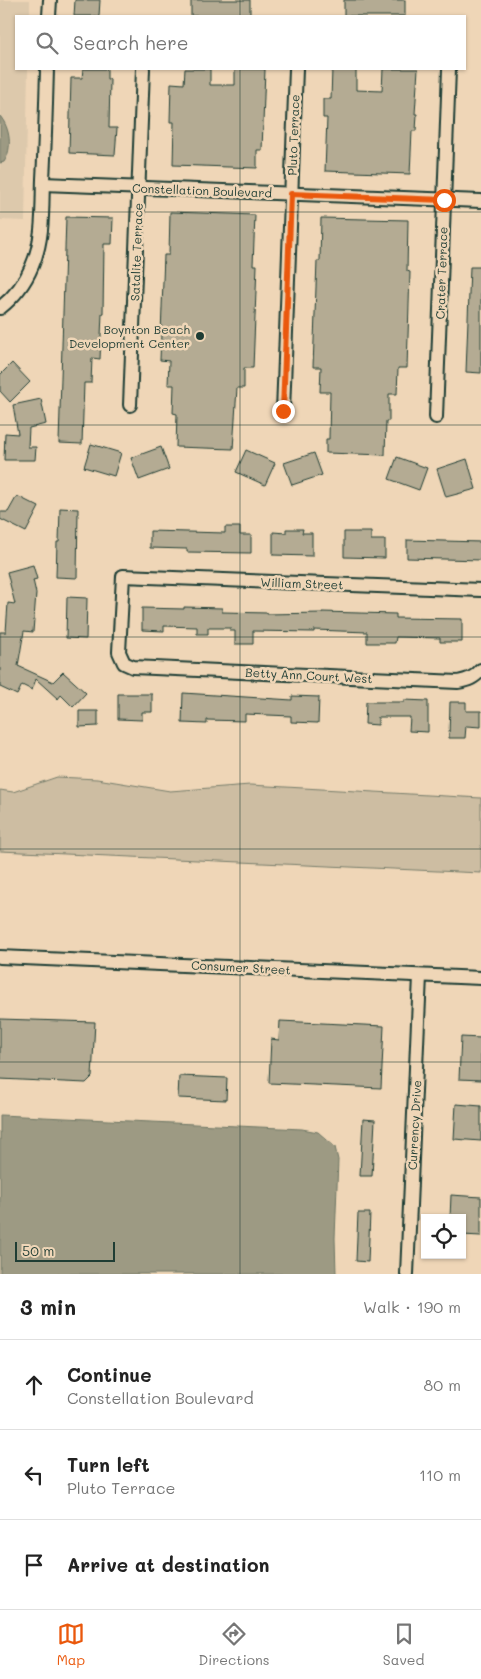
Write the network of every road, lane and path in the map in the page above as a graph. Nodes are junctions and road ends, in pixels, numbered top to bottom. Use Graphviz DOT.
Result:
graph roads {
  1 [pos="50,0"];
  2 [pos="49,15"];
  3 [pos="47,70"];
  4 [pos="143,70"];
  5 [pos="296,70"];
  6 [pos="449,70"];
  7 [pos="43,184"];
  8 [pos="138,188"];
  9 [pos="291,194"];
  10 [pos="444,200"];
  11 [pos="481,201"];
  12 [pos="0,308"];
  13 [pos="130,405"];
  14 [pos="283,411"];
  15 [pos="436,417"];
  16 [pos="481,590"];
  17 [pos="133,667"];
  18 [pos="481,670"];
  19 [pos="0,957"];
  20 [pos="420,976"];
  21 [pos="481,978"];
  22 [pos="407,1274"];
  1 -- 2 [label="street"];
  3 -- 7 [label="street"];
  4 -- 8 [label="street, Satalite Terrace"];
  5 -- 9 [label="street, Pluto Terrace"];
  6 -- 10 [label="street, Crater Terrace"];
  7 -- 8 [label="street, Constellation Boulevard"];
  7 -- 12 [label="street"];
  8 -- 9 [label="street, Constellation Boulevard"];
  8 -- 13 [label="street, Satalite Terrace"];
  9 -- 10 [label="street, Constellation Boulevard"];
  9 -- 14 [label="street, Pluto Terrace"];
  10 -- 11 [label="street, Constellation Boulevard"];
  10 -- 15 [label="street, Crater Terrace"];
  16 -- 17 [label="street, William Street"];
  17 -- 18 [label="street, Betty Ann Court West"];
  19 -- 20 [label="street, Consumer Street"];
  20 -- 21 [label="street, Consumer Street"];
  20 -- 22 [label="street, Currency Drive"];
}
